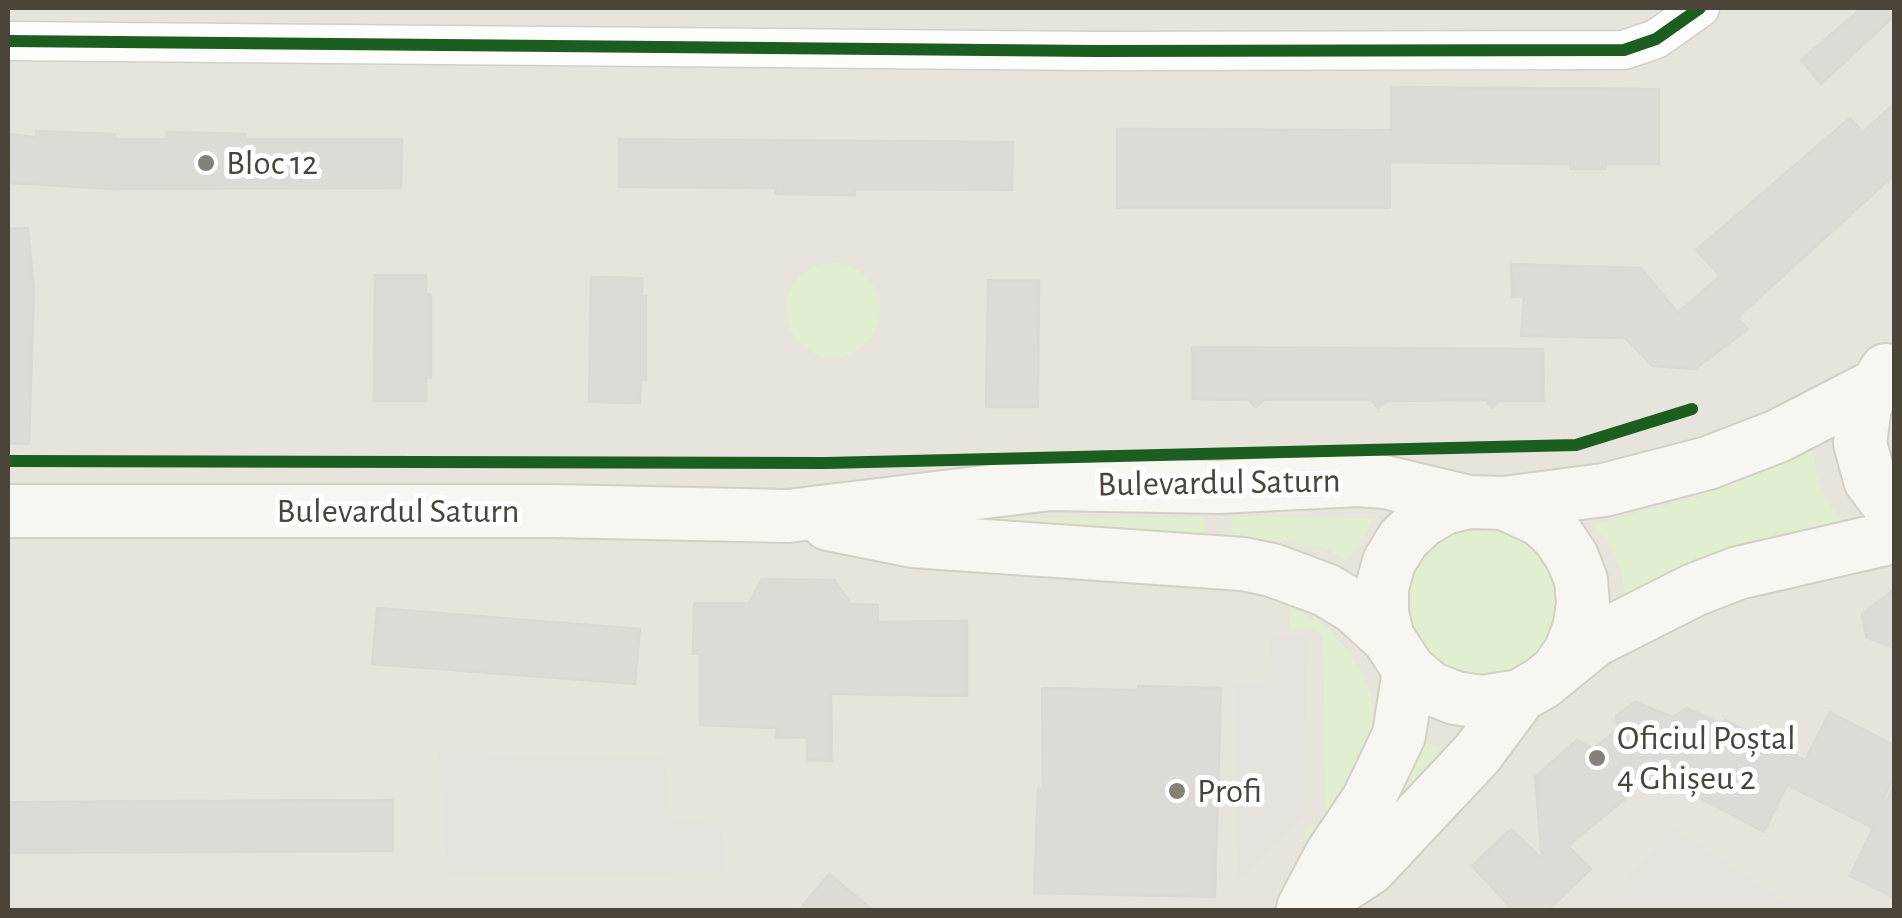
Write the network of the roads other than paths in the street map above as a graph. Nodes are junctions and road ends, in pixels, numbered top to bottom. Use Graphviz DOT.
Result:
graph roads {
  1 [pos="1700,8"];
  2 [pos="224,25"];
  3 [pos="8,41"];
  4 [pos="1884,375"];
  5 [pos="1487,502"];
  6 [pos="8,510"];
  7 [pos="1894,512"];
  8 [pos="788,516"];
  9 [pos="1894,537"];
  10 [pos="1398,654"];
  11 [pos="1538,684"];
  12 [pos="1304,910"];
  1 -- 2 [label="street"];
  2 -- 3 [label="street"];
  4 -- 5 [label="main road"];
  4 -- 7 [label="main road"];
  5 -- 8 [label="main road, Bulevardul Saturn"];
  5 -- 10 [label="main road"];
  5 -- 11 [label="main road"];
  6 -- 8 [label="main road, Bulevardul Saturn"];
  8 -- 10 [label="main road, Bulevardul Saturn"];
  9 -- 11 [label="main road"];
  10 -- 11 [label="main road"];
  10 -- 12 [label="main road"];
  11 -- 12 [label="main road"];
}
